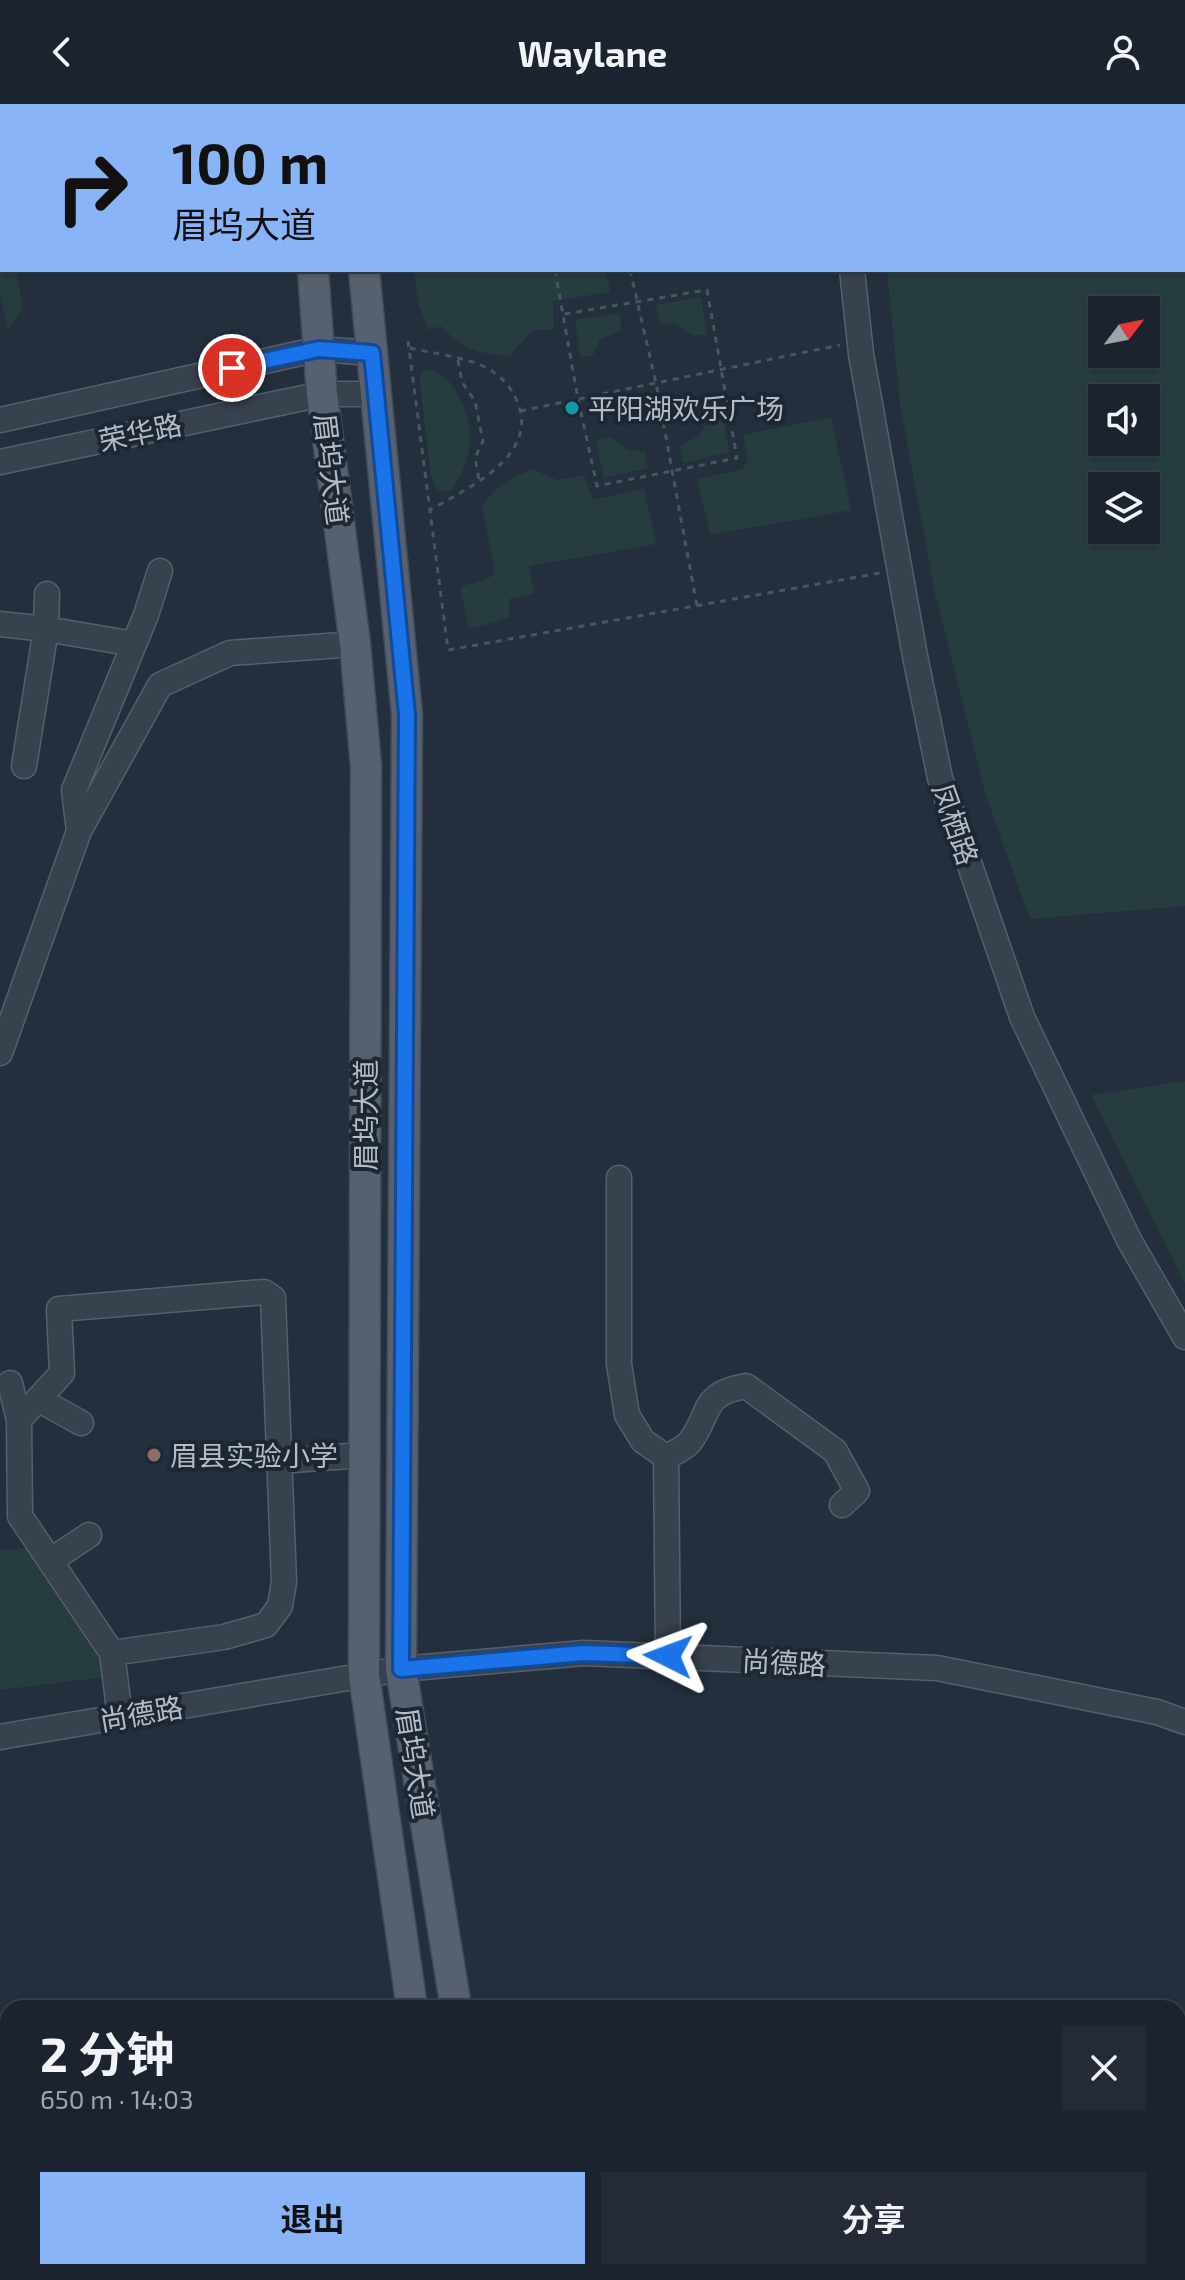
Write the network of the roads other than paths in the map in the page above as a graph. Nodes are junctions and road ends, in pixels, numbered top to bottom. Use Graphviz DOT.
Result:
graph roads {
  1 [pos="313,272"];
  2 [pos="364,272"];
  3 [pos="852,272"];
  4 [pos="319,349"];
  5 [pos="372,353"];
  6 [pos="322,394"];
  7 [pos="376,394"];
  8 [pos="0,420"];
  9 [pos="0,462"];
  10 [pos="160,571"];
  11 [pos="47,594"];
  12 [pos="0,624"];
  13 [pos="46,629"];
  14 [pos="134,644"];
  15 [pos="355,644"];
  16 [pos="24,766"];
  17 [pos="79,831"];
  18 [pos="0,1053"];
  19 [pos="619,1178"];
  20 [pos="1185,1337"];
  21 [pos="10,1383"];
  22 [pos="38,1399"];
  23 [pos="19,1420"];
  24 [pos="81,1423"];
  25 [pos="364,1455"];
  26 [pos="666,1457"];
  27 [pos="278,1461"];
  28 [pos="842,1505"];
  29 [pos="89,1535"];
  30 [pos="50,1561"];
  31 [pos="112,1653"];
  32 [pos="668,1656"];
  33 [pos="401,1669"];
  34 [pos="364,1675"];
  35 [pos="120,1717"];
  36 [pos="1185,1722"];
  37 [pos="0,1737"];
  38 [pos="411,2000"];
  39 [pos="455,2000"];
  1 -- 4 [label="main road, 眉坞大道"];
  2 -- 5 [label="main road, 眉坞大道"];
  3 -- 20 [label="street, 凤栖路"];
  4 -- 5 [label="street, 荣华路"];
  4 -- 6 [label="main road, 眉坞大道"];
  4 -- 8 [label="street, 荣华路"];
  5 -- 7 [label="main road, 眉坞大道"];
  6 -- 7 [label="street, 荣华路"];
  6 -- 9 [label="street, 荣华路"];
  6 -- 15 [label="main road, 眉坞大道"];
  7 -- 33 [label="main road, 眉坞大道"];
  10 -- 14 [label="street"];
  11 -- 13 [label="street"];
  12 -- 13 [label="street"];
  13 -- 14 [label="street"];
  13 -- 16 [label="street"];
  14 -- 17 [label="street"];
  15 -- 17 [label="street"];
  15 -- 25 [label="main road, 眉坞大道"];
  17 -- 18 [label="street"];
  19 -- 26 [label="street"];
  21 -- 23 [label="street"];
  22 -- 23 [label="street"];
  22 -- 24 [label="street"];
  22 -- 27 [label="street"];
  23 -- 30 [label="street"];
  25 -- 27 [label="street"];
  25 -- 34 [label="main road, 眉坞大道"];
  26 -- 28 [label="street"];
  26 -- 32 [label="street"];
  27 -- 31 [label="street"];
  29 -- 30 [label="street"];
  30 -- 31 [label="street"];
  31 -- 35 [label="street"];
  32 -- 33 [label="street, 尚德路"];
  32 -- 36 [label="street, 尚德路"];
  33 -- 34 [label="street, 尚德路"];
  33 -- 39 [label="main road, 眉坞大道"];
  34 -- 35 [label="street, 尚德路"];
  34 -- 38 [label="main road, 眉坞大道"];
  35 -- 37 [label="street, 尚德路"];
}
